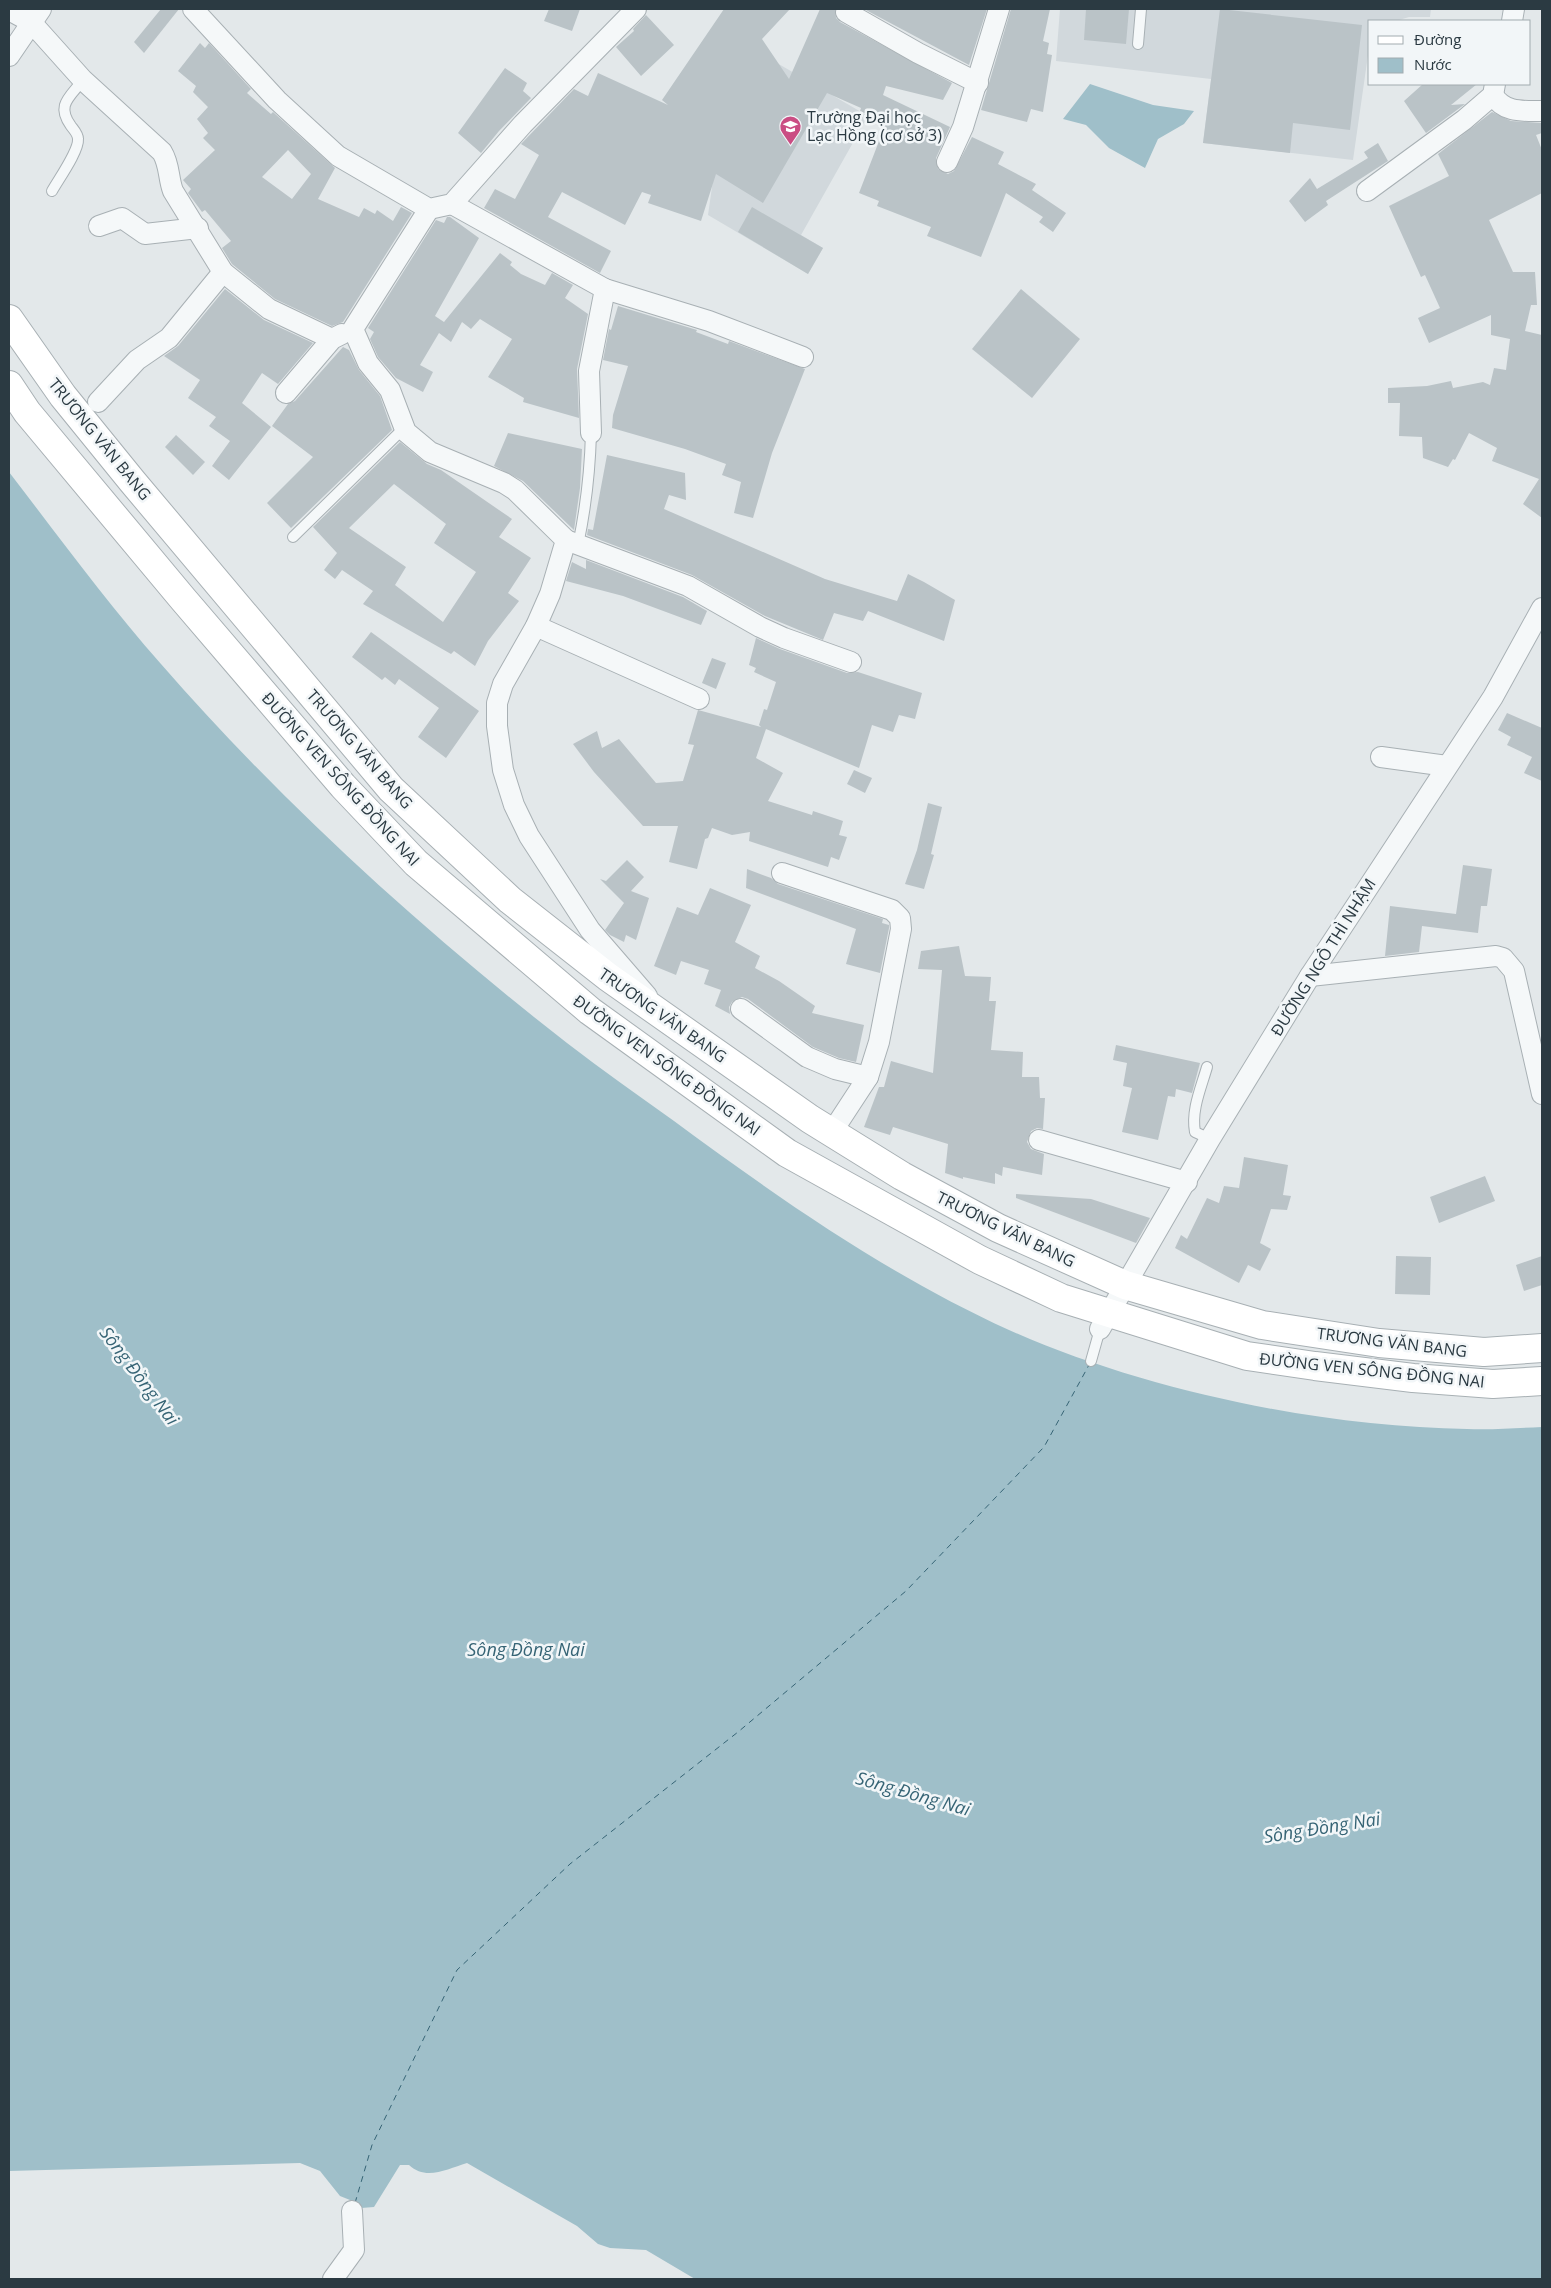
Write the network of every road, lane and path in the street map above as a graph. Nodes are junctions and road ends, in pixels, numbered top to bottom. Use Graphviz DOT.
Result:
graph roads {
  1 [pos="194,9"];
  2 [pos="636,9"];
  3 [pos="999,9"];
  4 [pos="1141,9"];
  5 [pos="9,10"];
  6 [pos="846,12"];
  7 [pos="36,16"];
  8 [pos="1138,44"];
  9 [pos="9,56"];
  10 [pos="83,80"];
  11 [pos="978,82"];
  12 [pos="1494,89"];
  13 [pos="1542,111"];
  14 [pos="947,162"];
  15 [pos="52,191"];
  16 [pos="1367,191"];
  17 [pos="452,204"];
  18 [pos="428,209"];
  19 [pos="98,226"];
  20 [pos="198,228"];
  21 [pos="223,272"];
  22 [pos="605,289"];
  23 [pos="9,319"];
  24 [pos="353,329"];
  25 [pos="332,339"];
  26 [pos="802,357"];
  27 [pos="9,385"];
  28 [pos="286,393"];
  29 [pos="98,402"];
  30 [pos="404,428"];
  31 [pos="591,432"];
  32 [pos="293,538"];
  33 [pos="572,542"];
  34 [pos="1542,608"];
  35 [pos="536,626"];
  36 [pos="851,662"];
  37 [pos="699,699"];
  38 [pos="1381,756"];
  39 [pos="1447,766"];
  40 [pos="782,873"];
  41 [pos="1310,976"];
  42 [pos="741,1009"];
  43 [pos="666,1018"];
  44 [pos="1207,1067"];
  45 [pos="868,1077"];
  46 [pos="1542,1094"];
  47 [pos="832,1132"];
  48 [pos="1210,1139"];
  49 [pos="1038,1140"];
  50 [pos="1187,1182"];
  51 [pos="1125,1285"];
  52 [pos="1106,1317"];
  53 [pos="1542,1348"];
  54 [pos="1091,1361"];
  55 [pos="1542,1381"];
  56 [pos="352,2211"];
  57 [pos="333,2279"];
  1 -- 18 [label="street"];
  2 -- 17 [label="street"];
  3 -- 11 [label="street"];
  4 -- 8 [label="lane"];
  5 -- 7 [label="street"];
  6 -- 11 [label="street"];
  7 -- 9 [label="street"];
  7 -- 10 [label="street"];
  10 -- 15 [label="lane"];
  10 -- 20 [label="street"];
  11 -- 14 [label="street"];
  12 -- 13 [label="street"];
  12 -- 16 [label="street"];
  17 -- 18 [label="street"];
  17 -- 22 [label="street"];
  18 -- 24 [label="street"];
  19 -- 20 [label="street"];
  20 -- 21 [label="street"];
  21 -- 25 [label="street"];
  21 -- 29 [label="street"];
  22 -- 26 [label="street"];
  22 -- 31 [label="street"];
  23 -- 43 [label="main road, TRƯƠNG VĂN BANG"];
  24 -- 25 [label="street"];
  24 -- 30 [label="street"];
  25 -- 28 [label="street"];
  27 -- 52 [label="main road, ĐƯỜNG VEN SÔNG ĐỒNG NAI"];
  30 -- 32 [label="lane"];
  30 -- 33 [label="street"];
  31 -- 33 [label="lane"];
  33 -- 35 [label="street"];
  33 -- 36 [label="street"];
  34 -- 39 [label="street, ĐƯỜNG NGÔ THÌ NHẬM"];
  35 -- 37 [label="street"];
  35 -- 43 [label="street"];
  38 -- 39 [label="street"];
  39 -- 41 [label="street, ĐƯỜNG NGÔ THÌ NHẬM"];
  40 -- 45 [label="street"];
  41 -- 46 [label="street"];
  41 -- 48 [label="street, ĐƯỜNG NGÔ THÌ NHẬM"];
  42 -- 45 [label="street"];
  43 -- 47 [label="main road, TRƯƠNG VĂN BANG"];
  44 -- 48 [label="lane"];
  45 -- 47 [label="street"];
  47 -- 51 [label="main road, TRƯƠNG VĂN BANG"];
  48 -- 50 [label="street, ĐƯỜNG NGÔ THÌ NHẬM"];
  49 -- 50 [label="street"];
  50 -- 51 [label="street, ĐƯỜNG NGÔ THÌ NHẬM"];
  51 -- 52 [label="street, ĐƯỜNG NGÔ THÌ NHẬM"];
  51 -- 53 [label="main road, TRƯƠNG VĂN BANG"];
  52 -- 54 [label="lane"];
  52 -- 55 [label="main road, ĐƯỜNG VEN SÔNG ĐỒNG NAI"];
  56 -- 57 [label="street"];
}
